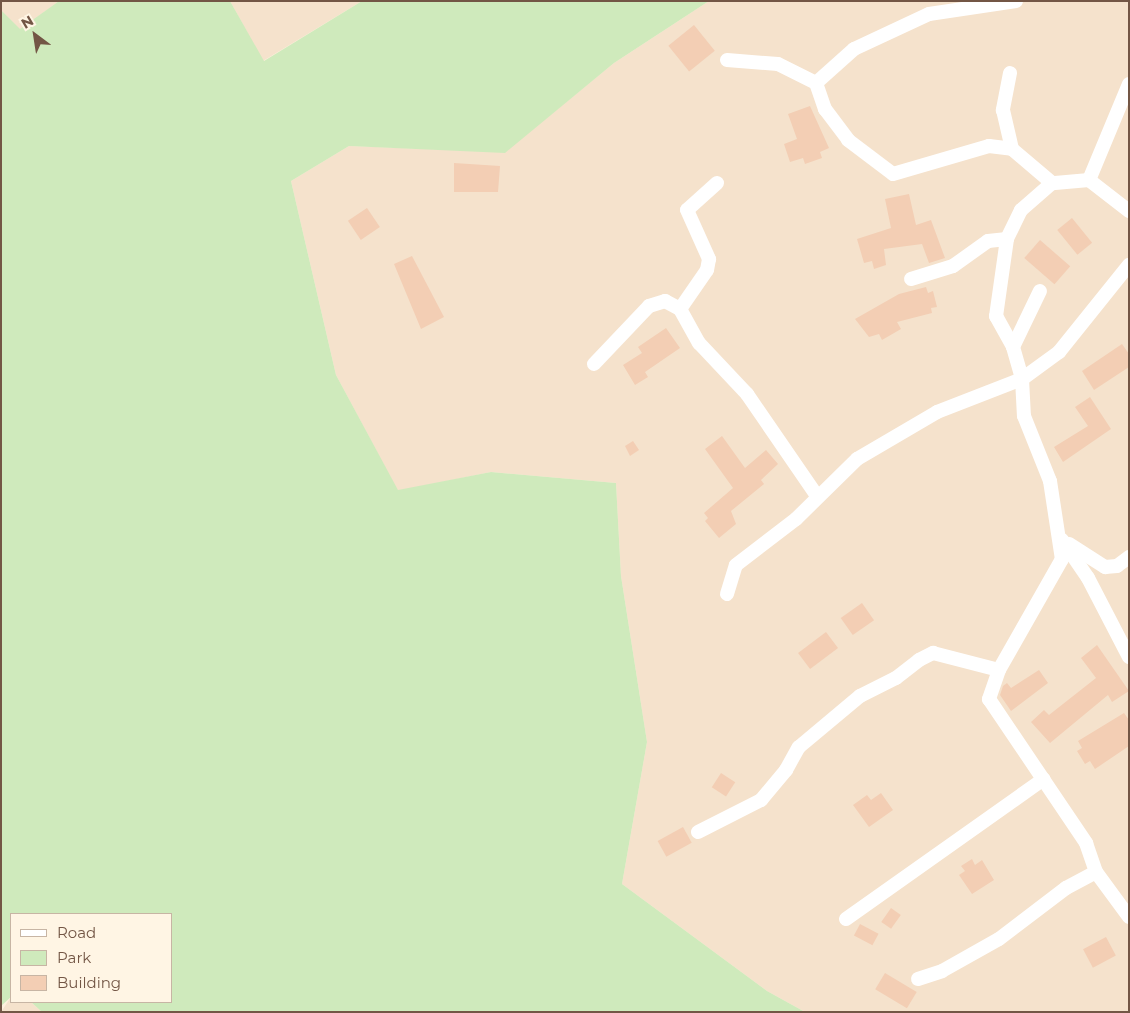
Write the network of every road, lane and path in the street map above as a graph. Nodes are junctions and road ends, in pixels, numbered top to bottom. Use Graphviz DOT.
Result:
graph roads {
  1 [pos="1016,1"];
  2 [pos="727,60"];
  3 [pos="1010,74"];
  4 [pos="816,83"];
  5 [pos="1129,84"];
  6 [pos="1012,149"];
  7 [pos="1089,180"];
  8 [pos="717,183"];
  9 [pos="1052,183"];
  10 [pos="1129,211"];
  11 [pos="1007,240"];
  12 [pos="1129,265"];
  13 [pos="911,280"];
  14 [pos="1040,291"];
  15 [pos="680,309"];
  16 [pos="1014,347"];
  17 [pos="594,364"];
  18 [pos="1022,379"];
  19 [pos="817,496"];
  20 [pos="1061,537"];
  21 [pos="1129,557"];
  22 [pos="727,594"];
  23 [pos="1129,657"];
  24 [pos="999,670"];
  25 [pos="1044,779"];
  26 [pos="698,832"];
  27 [pos="1096,872"];
  28 [pos="1129,917"];
  29 [pos="846,919"];
  30 [pos="918,979"];
  1 -- 4 [label="street"];
  2 -- 4 [label="street"];
  3 -- 6 [label="street"];
  4 -- 6 [label="street"];
  5 -- 7 [label="street"];
  6 -- 9 [label="street"];
  7 -- 9 [label="street"];
  7 -- 10 [label="street"];
  8 -- 15 [label="street"];
  9 -- 11 [label="street"];
  11 -- 13 [label="street"];
  11 -- 16 [label="street"];
  12 -- 18 [label="street"];
  14 -- 16 [label="street"];
  15 -- 17 [label="street"];
  15 -- 19 [label="street"];
  16 -- 18 [label="street"];
  18 -- 19 [label="street"];
  18 -- 20 [label="street"];
  19 -- 22 [label="street"];
  20 -- 21 [label="street"];
  20 -- 23 [label="street"];
  20 -- 24 [label="street"];
  24 -- 25 [label="street"];
  24 -- 26 [label="street"];
  25 -- 27 [label="street"];
  25 -- 29 [label="street"];
  27 -- 28 [label="street"];
  27 -- 30 [label="street"];
}
